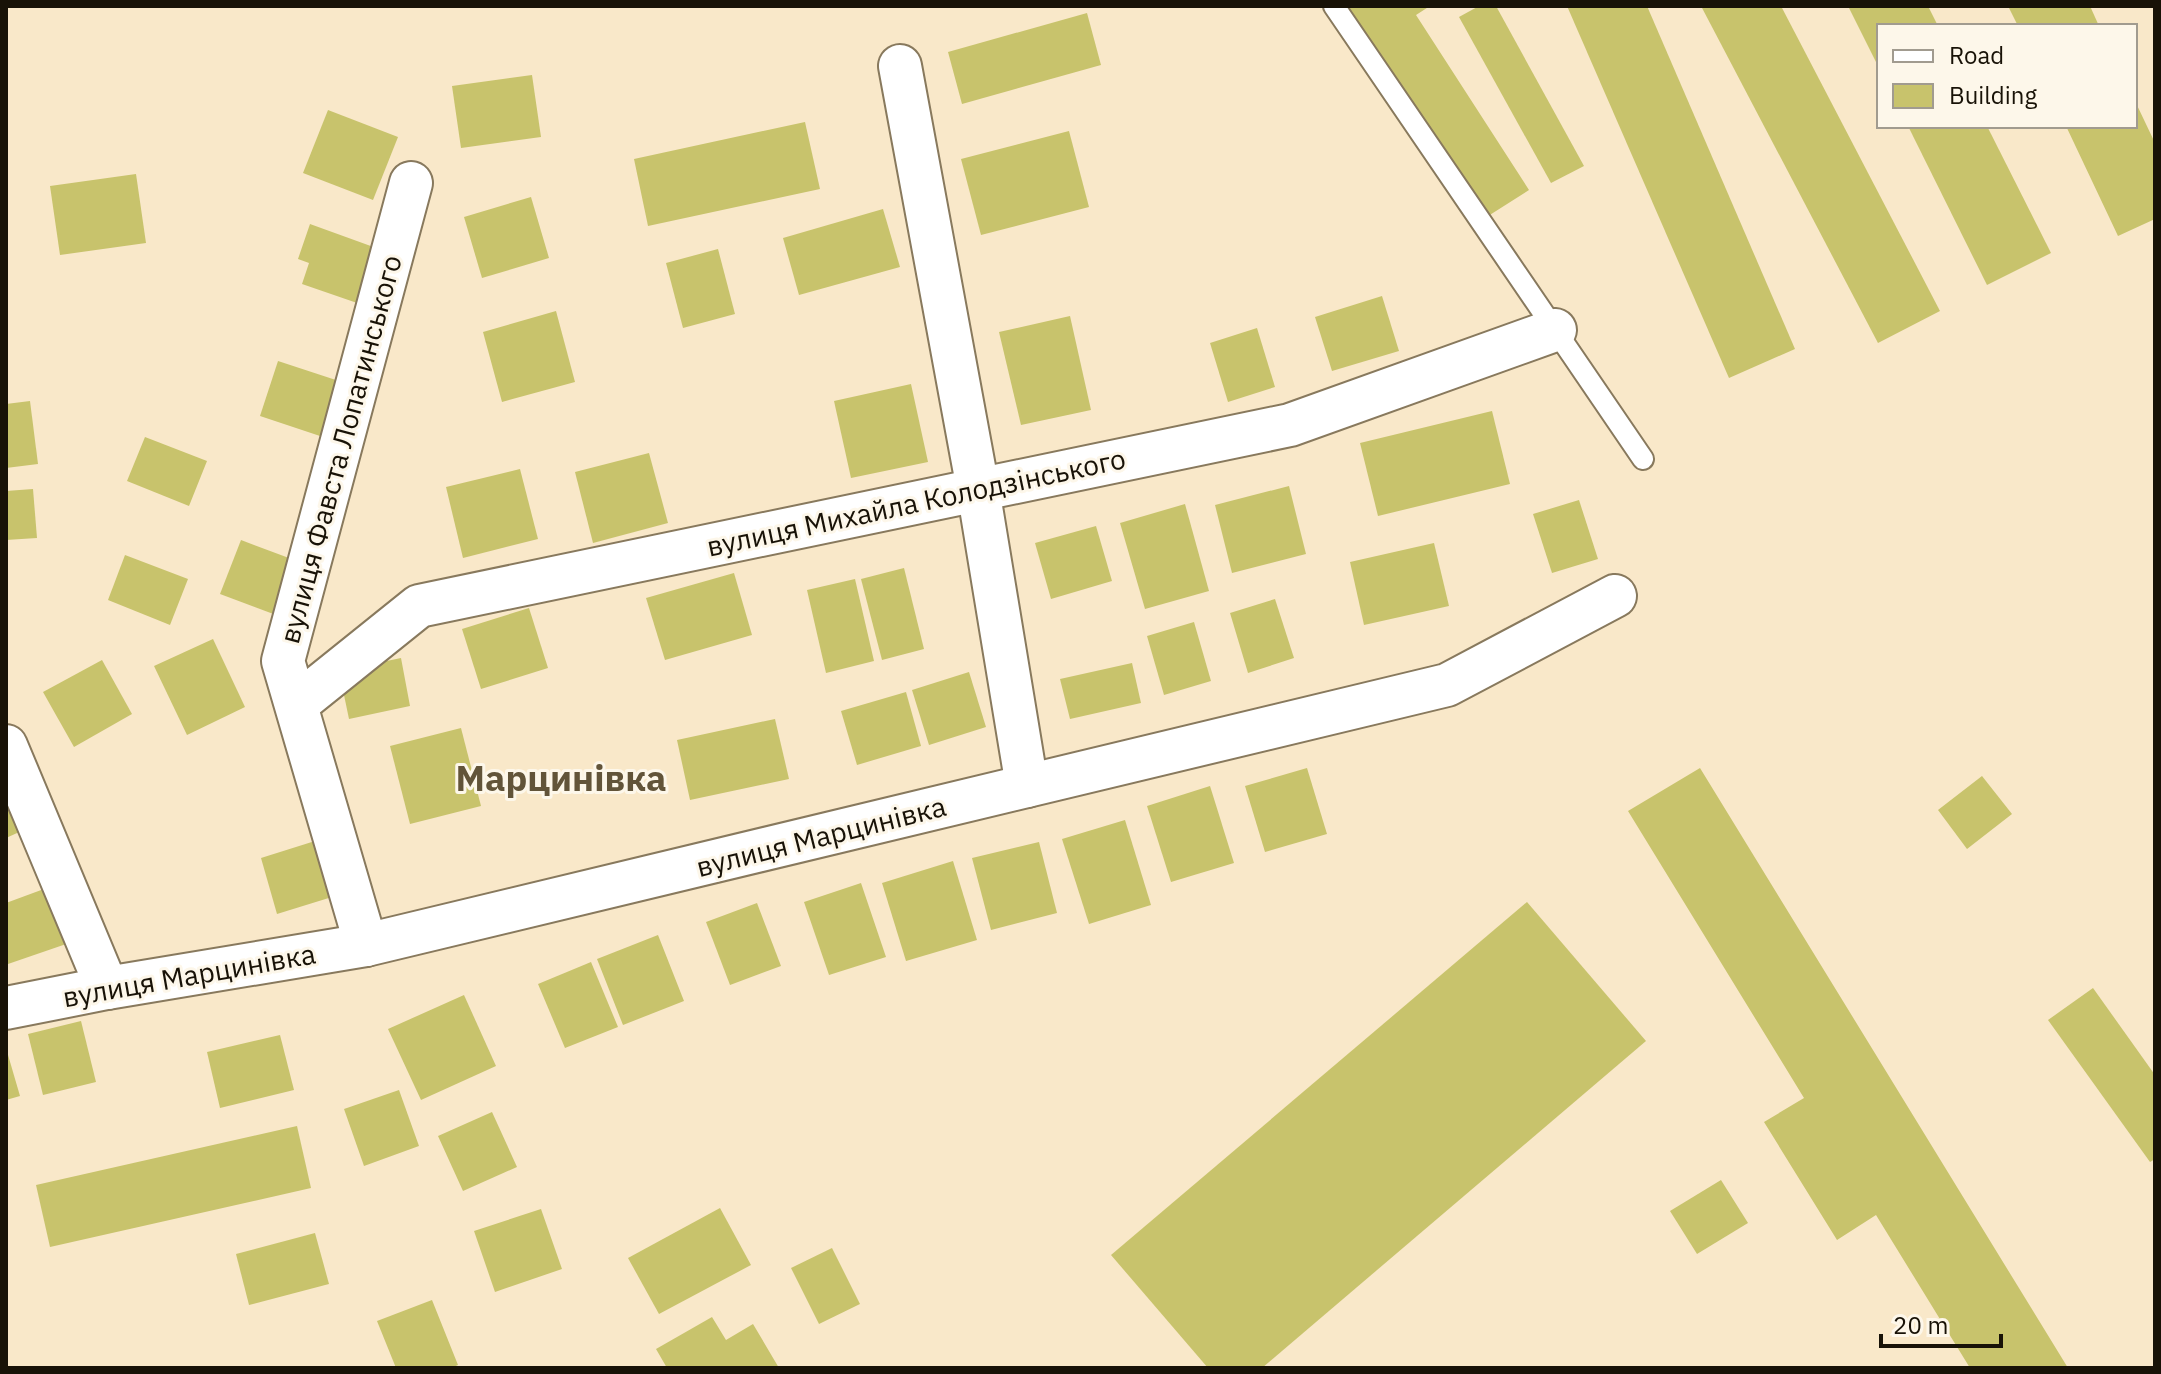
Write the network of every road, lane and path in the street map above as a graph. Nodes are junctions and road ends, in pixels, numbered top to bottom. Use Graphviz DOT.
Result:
graph roads {
  1 [pos="1334,6"];
  2 [pos="900,66"];
  3 [pos="411,183"];
  4 [pos="1555,330"];
  5 [pos="1643,459"];
  6 [pos="978,489"];
  7 [pos="1615,596"];
  8 [pos="297,704"];
  9 [pos="6,746"];
  10 [pos="1027,786"];
  11 [pos="366,945"];
  12 [pos="107,988"];
  13 [pos="6,1008"];
  1 -- 4 [label="lane"];
  2 -- 6 [label="street"];
  3 -- 8 [label="street, вулиця Фавста Лопатинського"];
  4 -- 5 [label="lane"];
  4 -- 6 [label="street, вулиця Михайла Колодзінського"];
  6 -- 8 [label="street, вулиця Михайла Колодзінського"];
  6 -- 10 [label="street"];
  7 -- 10 [label="street, вулиця Марцинівка"];
  8 -- 11 [label="street, вулиця Фавста Лопатинського"];
  9 -- 12 [label="street"];
  10 -- 11 [label="street, вулиця Марцинівка"];
  11 -- 12 [label="street, вулиця Марцинівка"];
  12 -- 13 [label="street, вулиця Марцинівка"];
}
